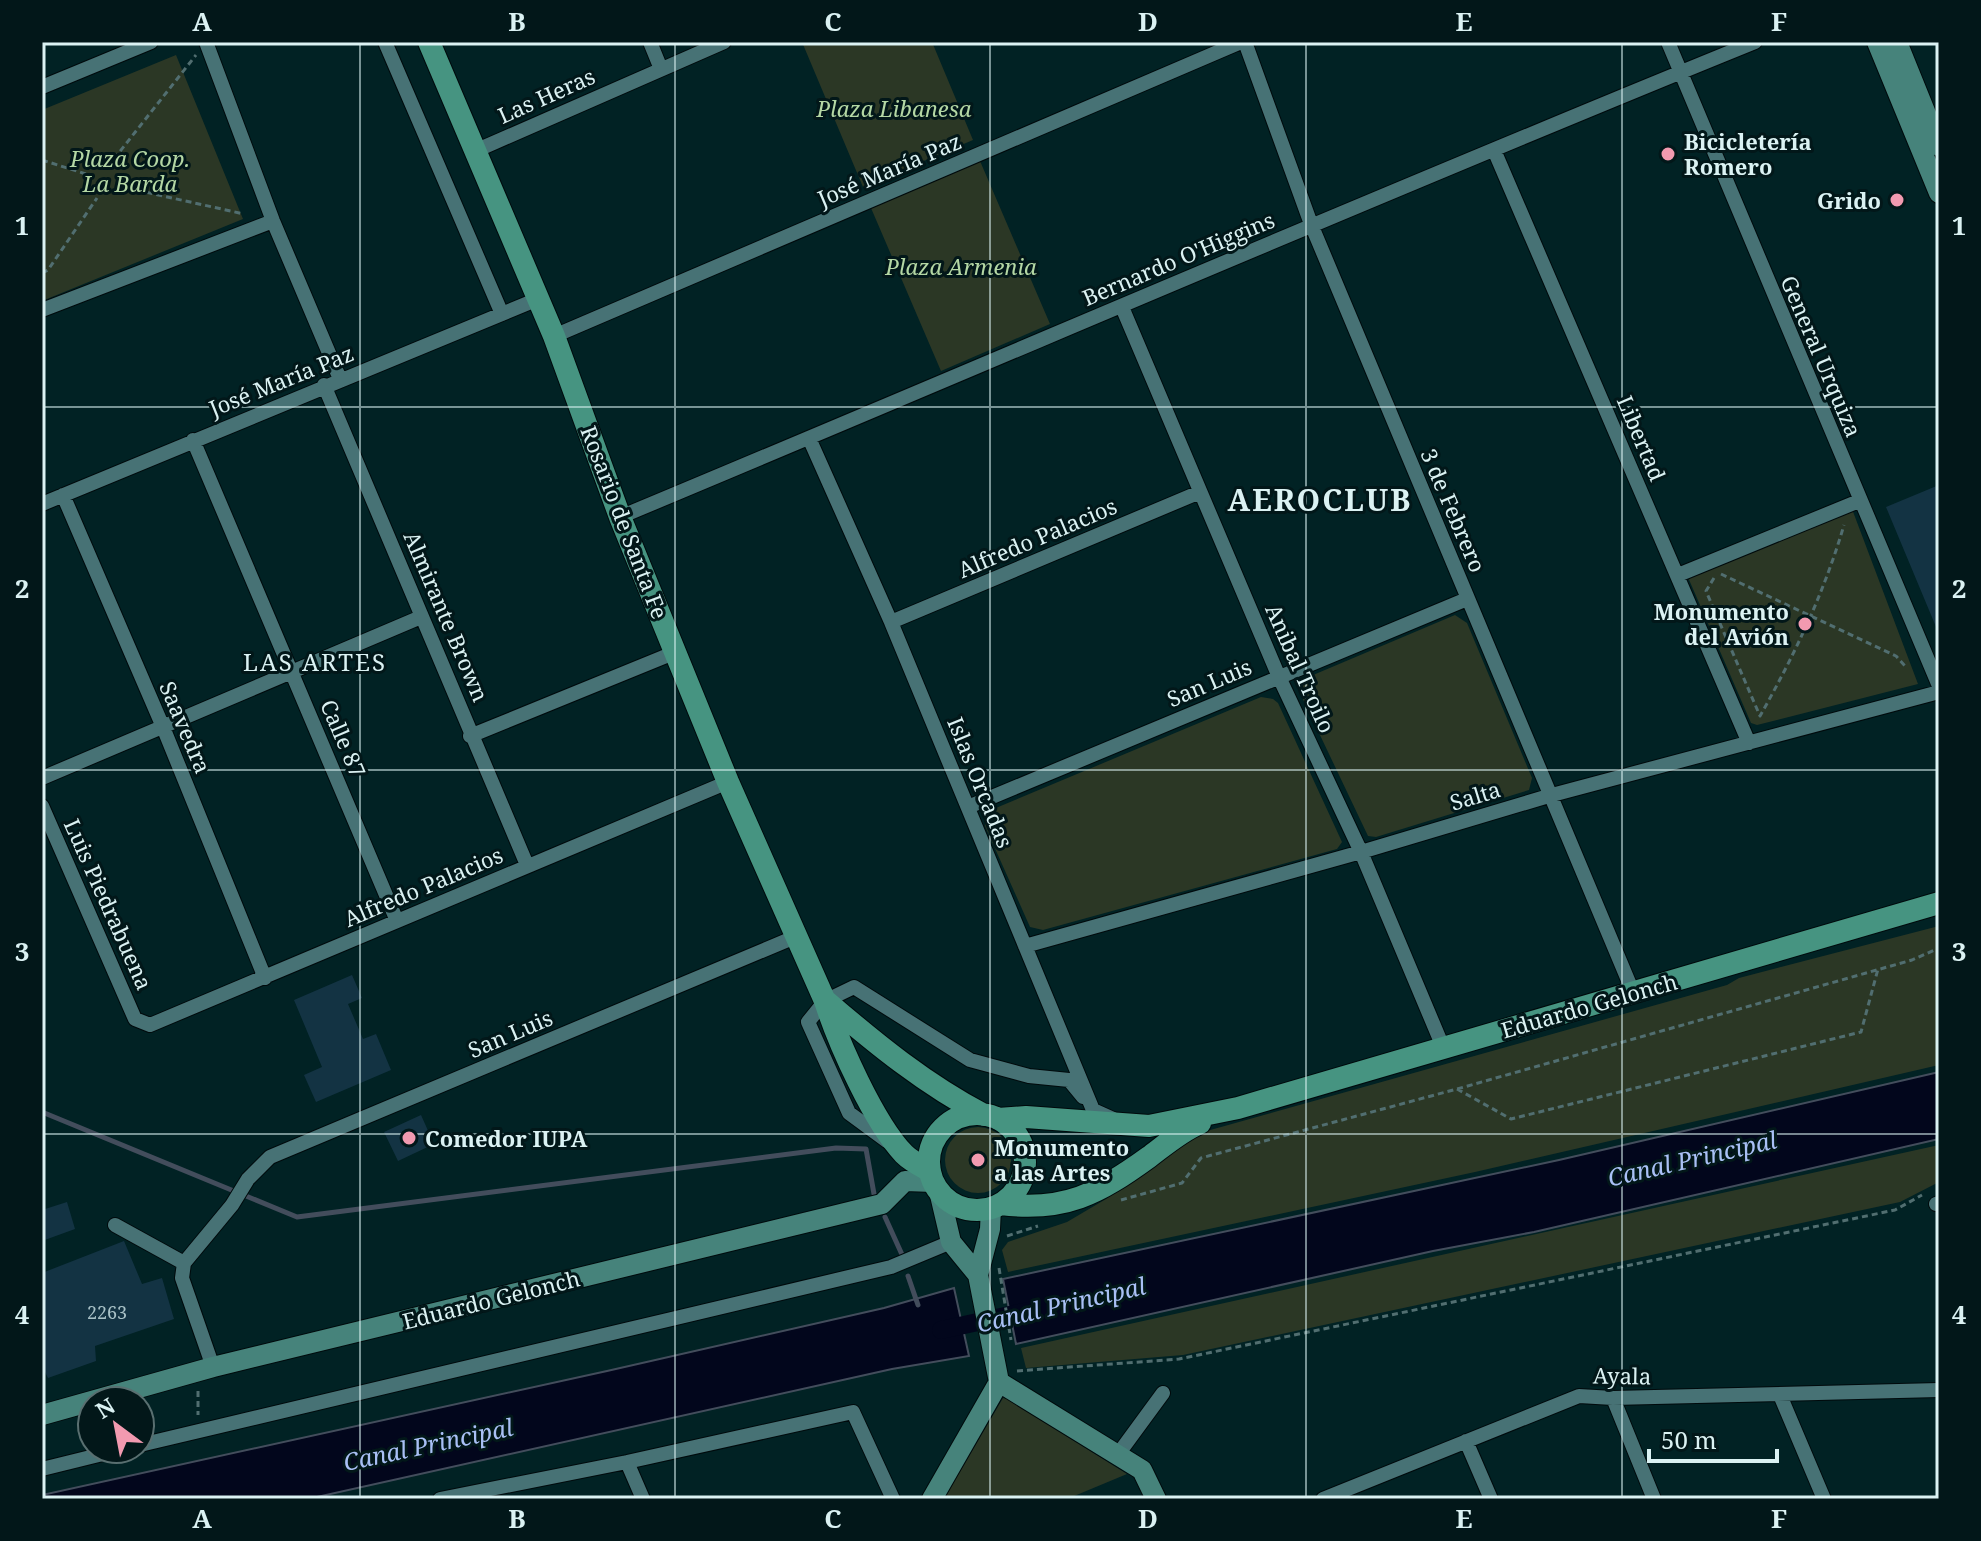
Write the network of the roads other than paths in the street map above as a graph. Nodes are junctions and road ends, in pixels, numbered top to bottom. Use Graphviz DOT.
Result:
graph roads {
  1 [pos="151,42"];
  2 [pos="206,42"];
  3 [pos="385,42"];
  4 [pos="429,42"];
  5 [pos="650,42"];
  6 [pos="724,42"];
  7 [pos="1243,42"];
  8 [pos="1668,42"];
  9 [pos="1755,42"];
  10 [pos="1877,42"];
  11 [pos="1897,42"];
  12 [pos="661,69"];
  13 [pos="1679,73"];
  14 [pos="42,87"];
  15 [pos="1939,146"];
  16 [pos="1494,150"];
  17 [pos="475,151"];
  18 [pos="1939,193"];
  19 [pos="273,221"];
  20 [pos="1311,224"];
  21 [pos="538,299"];
  22 [pos="1122,307"];
  23 [pos="42,310"];
  24 [pos="502,314"];
  25 [pos="554,336"];
  26 [pos="340,379"];
  27 [pos="324,385"];
  28 [pos="809,438"];
  29 [pos="193,440"];
  30 [pos="1200,492"];
  31 [pos="63,495"];
  32 [pos="1859,501"];
  33 [pos="42,504"];
  34 [pos="620,517"];
  35 [pos="1678,575"];
  36 [pos="1467,599"];
  37 [pos="421,617"];
  38 [pos="891,622"];
  39 [pos="676,652"];
  40 [pos="293,672"];
  41 [pos="1279,677"];
  42 [pos="1939,689"];
  43 [pos="163,727"];
  44 [pos="470,736"];
  45 [pos="1749,743"];
  46 [pos="42,778"];
  47 [pos="728,782"];
  48 [pos="1552,795"];
  49 [pos="42,806"];
  50 [pos="968,807"];
  51 [pos="1361,852"];
  52 [pos="527,865"];
  53 [pos="1939,903"];
  54 [pos="397,921"];
  55 [pos="795,937"];
  56 [pos="1025,946"];
  57 [pos="265,978"];
  58 [pos="1633,992"];
  59 [pos="825,1001"];
  60 [pos="135,1019"];
  61 [pos="1443,1047"];
  62 [pos="1238,1108"];
  63 [pos="1093,1110"];
  64 [pos="991,1117"];
  65 [pos="1128,1126"];
  66 [pos="934,1182"];
  67 [pos="996,1206"];
  68 [pos="115,1225"];
  69 [pos="951,1242"];
  70 [pos="184,1263"];
  71 [pos="978,1275"];
  72 [pos="205,1369"];
  73 [pos="998,1378"];
  74 [pos="1939,1390"];
  75 [pos="1163,1393"];
  76 [pos="1780,1395"];
  77 [pos="1613,1398"];
  78 [pos="42,1415"];
  79 [pos="156,1441"];
  80 [pos="1466,1441"];
  81 [pos="1119,1453"];
  82 [pos="76,1461"];
  83 [pos="627,1462"];
  84 [pos="42,1469"];
  85 [pos="440,1499"];
  86 [pos="643,1499"];
  87 [pos="893,1499"];
  88 [pos="932,1499"];
  89 [pos="1156,1499"];
  90 [pos="1323,1499"];
  91 [pos="1491,1499"];
  92 [pos="1654,1499"];
  93 [pos="1824,1499"];
  1 -- 14 [label="street"];
  2 -- 19 [label="street"];
  3 -- 24 [label="street"];
  4 -- 17 [label="main road, Rosario de Santa Fe"];
  5 -- 12 [label="street"];
  6 -- 12 [label="street, Las Heras"];
  7 -- 20 [label="street, 3 de Febrero"];
  7 -- 25 [label="street, José María Paz"];
  8 -- 13 [label="street, General Urquiza"];
  9 -- 13 [label="street, Bernardo O'Higgins"];
  10 -- 18 [label="street"];
  11 -- 15 [label="street"];
  12 -- 17 [label="street, Las Heras"];
  13 -- 16 [label="street, Bernardo O'Higgins"];
  13 -- 32 [label="street, General Urquiza"];
  16 -- 20 [label="street, Bernardo O'Higgins"];
  16 -- 35 [label="street, Libertad"];
  17 -- 21 [label="main road, Rosario de Santa Fe"];
  19 -- 23 [label="street"];
  19 -- 26 [label="street"];
  20 -- 22 [label="street, Bernardo O'Higgins"];
  20 -- 36 [label="street, 3 de Febrero"];
  21 -- 24 [label="street, José María Paz"];
  21 -- 25 [label="main road, Rosario de Santa Fe"];
  22 -- 28 [label="street, Bernardo O'Higgins"];
  22 -- 30 [label="street, Anibal Troilo"];
  24 -- 26 [label="street, José María Paz"];
  25 -- 34 [label="main road, Rosario de Santa Fe"];
  26 -- 27 [label="street, José María Paz"];
  27 -- 29 [label="street, José María Paz"];
  27 -- 37 [label="street, Almirante Brown"];
  28 -- 34 [label="street, Bernardo O'Higgins"];
  28 -- 38 [label="street, Islas Orcadas"];
  29 -- 31 [label="street, José María Paz"];
  29 -- 40 [label="street, Calle 87"];
  30 -- 38 [label="street, Alfredo Palacios"];
  30 -- 41 [label="street, Anibal Troilo"];
  31 -- 33 [label="street, José María Paz"];
  31 -- 43 [label="street, Saavedra"];
  32 -- 35 [label="street"];
  32 -- 42 [label="street, General Urquiza"];
  34 -- 39 [label="main road, Rosario de Santa Fe"];
  35 -- 45 [label="street, Libertad"];
  36 -- 41 [label="street, San Luis"];
  36 -- 48 [label="street, 3 de Febrero"];
  37 -- 40 [label="street"];
  37 -- 44 [label="street, Almirante Brown"];
  38 -- 50 [label="street, Islas Orcadas"];
  39 -- 44 [label="street"];
  39 -- 47 [label="main road, Rosario de Santa Fe"];
  40 -- 43 [label="street"];
  40 -- 54 [label="street, Calle 87"];
  41 -- 50 [label="street, San Luis"];
  41 -- 51 [label="street, Anibal Troilo"];
  42 -- 45 [label="street, Salta"];
  43 -- 46 [label="street"];
  43 -- 57 [label="street, Saavedra"];
  44 -- 52 [label="street, Almirante Brown"];
  45 -- 48 [label="street, Salta"];
  47 -- 52 [label="street, Alfredo Palacios"];
  47 -- 55 [label="main road, Rosario de Santa Fe"];
  48 -- 51 [label="street, Salta"];
  48 -- 58 [label="street, 3 de Febrero"];
  49 -- 60 [label="street, Luis Piedrabuena"];
  50 -- 56 [label="street, Islas Orcadas"];
  51 -- 56 [label="street, Salta"];
  51 -- 61 [label="street, Anibal Troilo"];
  52 -- 54 [label="street, Alfredo Palacios"];
  53 -- 58 [label="main road, Eduardo Gelonch"];
  54 -- 57 [label="street, Alfredo Palacios"];
  55 -- 59 [label="main road, Rosario de Santa Fe"];
  55 -- 70 [label="street, San Luis"];
  56 -- 63 [label="street, Islas Orcadas"];
  57 -- 60 [label="street, Alfredo Palacios"];
  58 -- 61 [label="main road, Eduardo Gelonch"];
  59 -- 63 [label="street"];
  59 -- 64 [label="main road, Rosario de Santa Fe"];
  59 -- 66 [label="main road, Rosario de Santa Fe"];
  61 -- 62 [label="main road, Eduardo Gelonch"];
  62 -- 65 [label="main road, Eduardo Gelonch"];
  62 -- 67 [label="main road, Eduardo Gelonch"];
  63 -- 65 [label="street"];
  64 -- 65 [label="main road, Eduardo Gelonch"];
  64 -- 66 [label="main road, Eduardo Gelonch"];
  64 -- 67 [label="main road"];
  66 -- 67 [label="main road, Eduardo Gelonch"];
  66 -- 69 [label="street"];
  66 -- 72 [label="street, Eduardo Gelonch"];
  67 -- 71 [label="street"];
  68 -- 70 [label="street"];
  69 -- 71 [label="street"];
  69 -- 79 [label="street"];
  70 -- 72 [label="street"];
  71 -- 73 [label="street"];
  72 -- 78 [label="street, Eduardo Gelonch"];
  73 -- 81 [label="street"];
  73 -- 88 [label="street"];
  74 -- 76 [label="street, Ayala"];
  75 -- 81 [label="street"];
  76 -- 77 [label="street, Ayala"];
  76 -- 93 [label="street"];
  77 -- 80 [label="street, Ayala"];
  77 -- 92 [label="street"];
  80 -- 90 [label="street, Ayala"];
  80 -- 91 [label="street"];
  81 -- 89 [label="street"];
  82 -- 84 [label="street"];
  83 -- 85 [label="street"];
  83 -- 86 [label="street"];
  83 -- 87 [label="street"];
}
